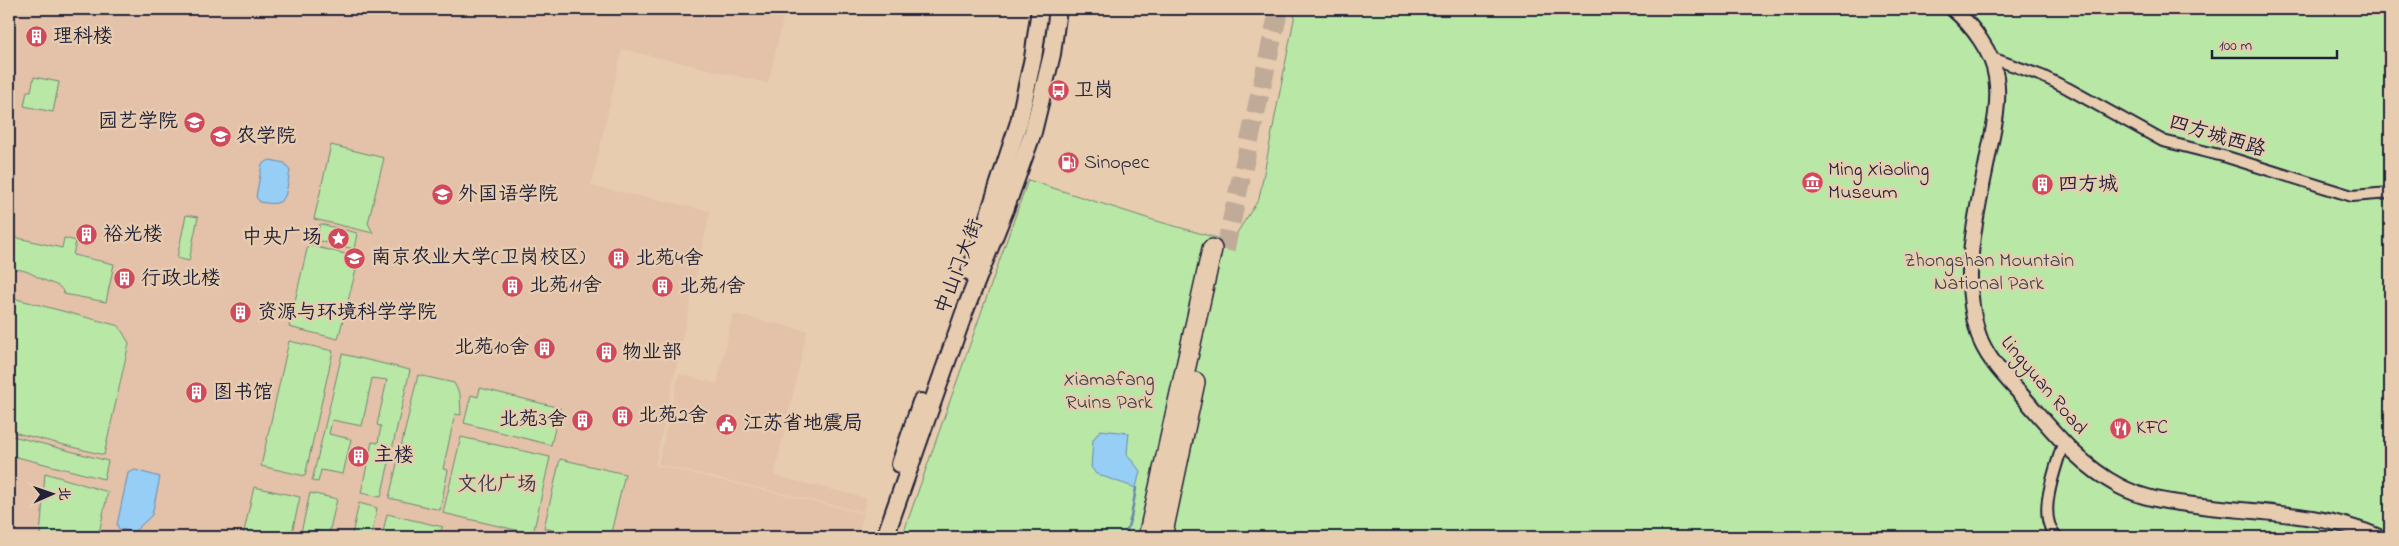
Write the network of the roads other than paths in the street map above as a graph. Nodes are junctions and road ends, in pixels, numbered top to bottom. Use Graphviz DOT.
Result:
graph roads {
  1 [pos="1040,9"];
  2 [pos="1058,9"];
  3 [pos="1953,9"];
  4 [pos="1989,57"];
  5 [pos="2390,193"];
  6 [pos="2063,443"];
  7 [pos="876,537"];
  8 [pos="885,537"];
  9 [pos="1148,537"];
  10 [pos="1162,537"];
  11 [pos="2057,537"];
  12 [pos="2379,537"];
  1 -- 7 [label="main road, 中山门大街"];
  2 -- 8 [label="main road, 中山门大街"];
  3 -- 4 [label="street, Lingyuan Road"];
  4 -- 5 [label="street, 四方城西路"];
  4 -- 6 [label="street, Lingyuan Road"];
  6 -- 11 [label="street"];
  6 -- 12 [label="street, Lingyuan Road"];
  9 -- 10 [label="highway"];
}
